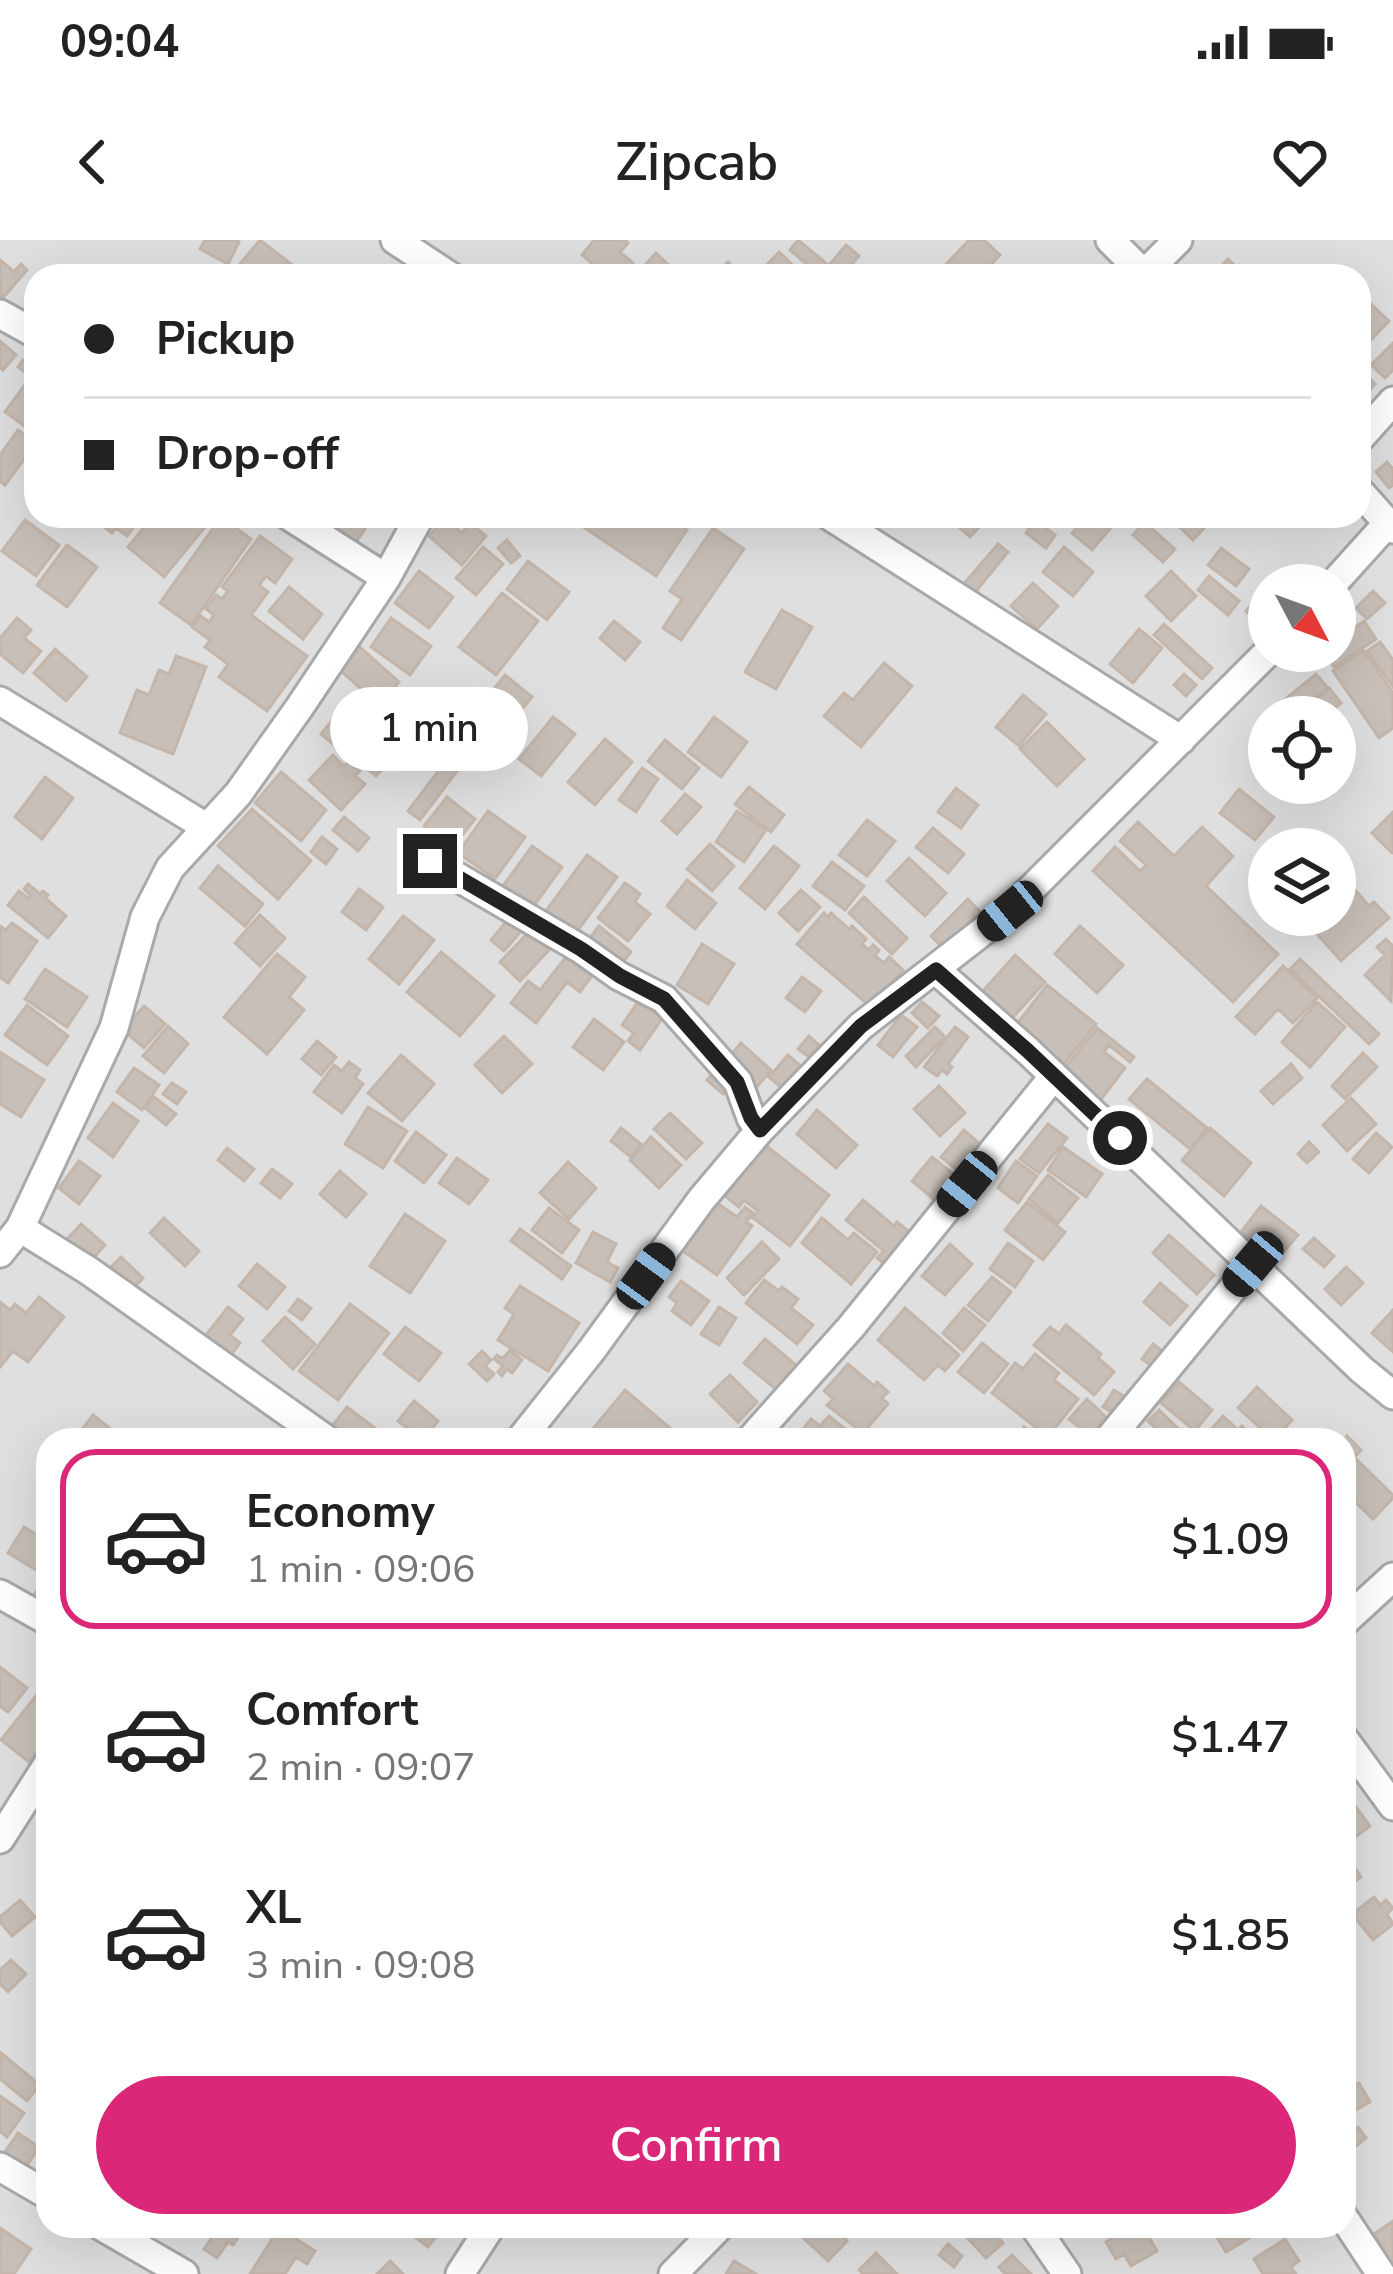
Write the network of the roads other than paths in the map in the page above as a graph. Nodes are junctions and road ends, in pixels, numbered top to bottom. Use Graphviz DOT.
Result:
graph roads {
  1 [pos="395,240"];
  2 [pos="1110,240"];
  3 [pos="1178,240"];
  4 [pos="432,264"];
  5 [pos="1134,264"];
  6 [pos="1155,264"];
  7 [pos="1393,401"];
  8 [pos="1371,426"];
  9 [pos="1390,526"];
  10 [pos="308,528"];
  11 [pos="413,528"];
  12 [pos="849,528"];
  13 [pos="1353,564"];
  14 [pos="386,578"];
  15 [pos="1248,672"];
  16 [pos="0,701"];
  17 [pos="1181,740"];
  18 [pos="206,827"];
  19 [pos="430,861"];
  20 [pos="936,970"];
  21 [pos="1054,1076"];
  22 [pos="760,1130"];
  23 [pos="20,1228"];
  24 [pos="0,1253"];
  25 [pos="1253,1264"];
  26 [pos="1393,1395"];
  27 [pos="310,1428"];
  28 [pos="530,1428"];
  29 [pos="761,1428"];
  30 [pos="1118,1428"];
  31 [pos="1393,1577"];
  32 [pos="0,1594"];
  33 [pos="1356,1611"];
  34 [pos="36,1614"];
  35 [pos="1356,1755"];
  36 [pos="36,1783"];
  37 [pos="1393,1806"];
  38 [pos="0,1839"];
  39 [pos="0,2168"];
  40 [pos="36,2188"];
  41 [pos="1356,2236"];
  42 [pos="122,2238"];
  43 [pos="483,2238"];
  44 [pos="708,2238"];
  45 [pos="1042,2238"];
  46 [pos="184,2274"];
  47 [pos="460,2274"];
  48 [pos="673,2274"];
  49 [pos="1067,2274"];
  50 [pos="1381,2274"];
  1 -- 4 [label="street"];
  2 -- 5 [label="street"];
  3 -- 6 [label="street"];
  7 -- 8 [label="street"];
  9 -- 13 [label="street"];
  10 -- 14 [label="street"];
  11 -- 14 [label="street"];
  12 -- 17 [label="street"];
  14 -- 18 [label="street"];
  15 -- 17 [label="street"];
  16 -- 18 [label="street"];
  17 -- 20 [label="street"];
  18 -- 23 [label="street"];
  19 -- 22 [label="street"];
  20 -- 21 [label="street"];
  20 -- 22 [label="street"];
  21 -- 25 [label="street"];
  21 -- 29 [label="street"];
  22 -- 28 [label="street"];
  23 -- 24 [label="street"];
  23 -- 27 [label="street"];
  25 -- 26 [label="street"];
  25 -- 30 [label="street"];
  31 -- 33 [label="street"];
  32 -- 34 [label="street"];
  35 -- 37 [label="street"];
  36 -- 38 [label="street"];
  39 -- 40 [label="street"];
  41 -- 50 [label="street"];
  42 -- 46 [label="street"];
  43 -- 47 [label="street"];
  44 -- 48 [label="street"];
  45 -- 49 [label="street"];
}
